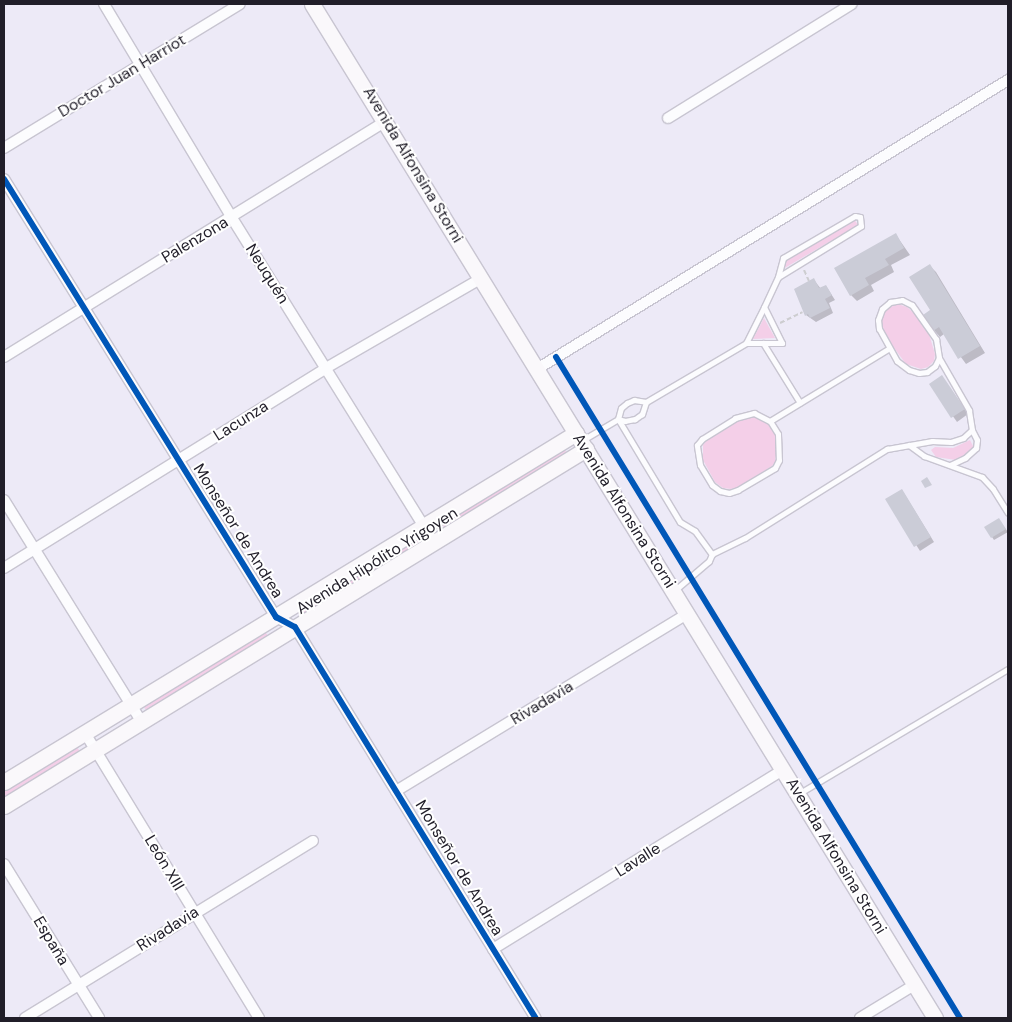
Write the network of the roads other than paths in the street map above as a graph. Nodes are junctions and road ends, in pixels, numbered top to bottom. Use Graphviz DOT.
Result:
graph roads {
  1 [pos="104,4"];
  2 [pos="240,4"];
  3 [pos="312,4"];
  4 [pos="852,4"];
  5 [pos="141,66"];
  6 [pos="1008,80"];
  7 [pos="668,118"];
  8 [pos="386,121"];
  9 [pos="4,148"];
  10 [pos="4,179"];
  11 [pos="232,218"];
  12 [pos="778,277"];
  13 [pos="482,278"];
  14 [pos="764,307"];
  15 [pos="83,309"];
  16 [pos="746,343"];
  17 [pos="763,343"];
  18 [pos="888,348"];
  19 [pos="4,357"];
  20 [pos="939,358"];
  21 [pos="326,368"];
  22 [pos="537,369"];
  23 [pos="646,402"];
  24 [pos="800,403"];
  25 [pos="618,419"];
  26 [pos="770,421"];
  27 [pos="972,430"];
  28 [pos="581,441"];
  29 [pos="909,444"];
  30 [pos="177,461"];
  31 [pos="950,465"];
  32 [pos="4,500"];
  33 [pos="1008,513"];
  34 [pos="424,526"];
  35 [pos="434,542"];
  36 [pos="35,549"];
  37 [pos="712,554"];
  38 [pos="4,568"];
  39 [pos="673,591"];
  40 [pos="687,614"];
  41 [pos="276,617"];
  42 [pos="295,627"];
  43 [pos="1008,669"];
  44 [pos="131,705"];
  45 [pos="141,721"];
  46 [pos="85,733"];
  47 [pos="95,749"];
  48 [pos="783,770"];
  49 [pos="4,782"];
  50 [pos="396,791"];
  51 [pos="798,794"];
  52 [pos="4,806"];
  53 [pos="313,841"];
  54 [pos="4,864"];
  55 [pos="195,912"];
  56 [pos="493,949"];
  57 [pos="914,985"];
  58 [pos="78,986"];
  59 [pos="25,1018"];
  60 [pos="98,1018"];
  61 [pos="259,1018"];
  62 [pos="536,1018"];
  63 [pos="860,1018"];
  64 [pos="935,1018"];
  1 -- 5 [label="street, Neuquén"];
  2 -- 5 [label="street, Doctor Juan Harriot"];
  3 -- 8 [label="main road, Avenida Alfonsina Storni"];
  4 -- 7 [label="street"];
  5 -- 9 [label="street, Doctor Juan Harriot"];
  5 -- 11 [label="street, Neuquén"];
  6 -- 22 [label="street"];
  8 -- 11 [label="street, Palenzona"];
  8 -- 13 [label="main road, Avenida Alfonsina Storni"];
  10 -- 15 [label="street, Monseñor de Andrea"];
  11 -- 15 [label="street, Palenzona"];
  11 -- 21 [label="street, Neuquén"];
  12 -- 12 [label="lane"];
  12 -- 14 [label="lane"];
  13 -- 21 [label="street, Lacunza"];
  13 -- 22 [label="main road, Avenida Alfonsina Storni"];
  14 -- 16 [label="lane"];
  14 -- 17 [label="lane"];
  15 -- 19 [label="street, Palenzona"];
  15 -- 30 [label="street, Monseñor de Andrea"];
  16 -- 17 [label="lane"];
  16 -- 23 [label="lane"];
  17 -- 24 [label="lane"];
  18 -- 20 [label="lane"];
  18 -- 20 [label="lane"];
  18 -- 24 [label="lane"];
  20 -- 27 [label="lane"];
  21 -- 30 [label="street, Lacunza"];
  21 -- 34 [label="street, Neuquén"];
  22 -- 28 [label="main road, Avenida Alfonsina Storni"];
  23 -- 25 [label="lane"];
  23 -- 25 [label="lane"];
  24 -- 26 [label="lane"];
  25 -- 28 [label="lane"];
  25 -- 37 [label="lane"];
  26 -- 26 [label="lane"];
  27 -- 29 [label="lane"];
  27 -- 31 [label="lane"];
  28 -- 34 [label="main road, Avenida Hipólito Yrigoyen"];
  28 -- 35 [label="main road, Avenida Hipólito Yrigoyen"];
  28 -- 39 [label="main road, Avenida Alfonsina Storni"];
  29 -- 31 [label="lane"];
  29 -- 37 [label="lane"];
  30 -- 36 [label="street, Lacunza"];
  30 -- 41 [label="street, Monseñor de Andrea"];
  31 -- 33 [label="lane"];
  32 -- 36 [label="street"];
  34 -- 35 [label="street, Neuquén"];
  34 -- 41 [label="main road, Avenida Hipólito Yrigoyen"];
  35 -- 42 [label="main road, Avenida Hipólito Yrigoyen"];
  36 -- 38 [label="street, Lacunza"];
  36 -- 44 [label="street"];
  37 -- 39 [label="lane"];
  39 -- 40 [label="main road, Avenida Alfonsina Storni"];
  40 -- 48 [label="main road, Avenida Alfonsina Storni"];
  40 -- 50 [label="street, Rivadavia"];
  41 -- 42 [label="street, Monseñor de Andrea"];
  41 -- 44 [label="main road, Avenida Hipólito Yrigoyen"];
  42 -- 45 [label="main road, Avenida Hipólito Yrigoyen"];
  42 -- 50 [label="street, Monseñor de Andrea"];
  43 -- 51 [label="lane"];
  44 -- 45 [label="street"];
  44 -- 46 [label="main road, Avenida Hipólito Yrigoyen"];
  45 -- 47 [label="main road, Avenida Hipólito Yrigoyen"];
  46 -- 47 [label="street, León XIII"];
  46 -- 49 [label="main road, Avenida Hipólito Yrigoyen"];
  47 -- 52 [label="main road, Avenida Hipólito Yrigoyen"];
  47 -- 55 [label="street, León XIII"];
  48 -- 51 [label="main road, Avenida Alfonsina Storni"];
  48 -- 56 [label="street, Lavalle"];
  50 -- 56 [label="street, Monseñor de Andrea"];
  51 -- 57 [label="main road, Avenida Alfonsina Storni"];
  53 -- 55 [label="street, Rivadavia"];
  54 -- 58 [label="street, España"];
  55 -- 58 [label="street, Rivadavia"];
  55 -- 61 [label="street, León XIII"];
  56 -- 62 [label="street, Monseñor de Andrea"];
  57 -- 63 [label="street"];
  57 -- 64 [label="main road, Avenida Alfonsina Storni"];
  58 -- 59 [label="street, Rivadavia"];
  58 -- 60 [label="street, España"];
}
